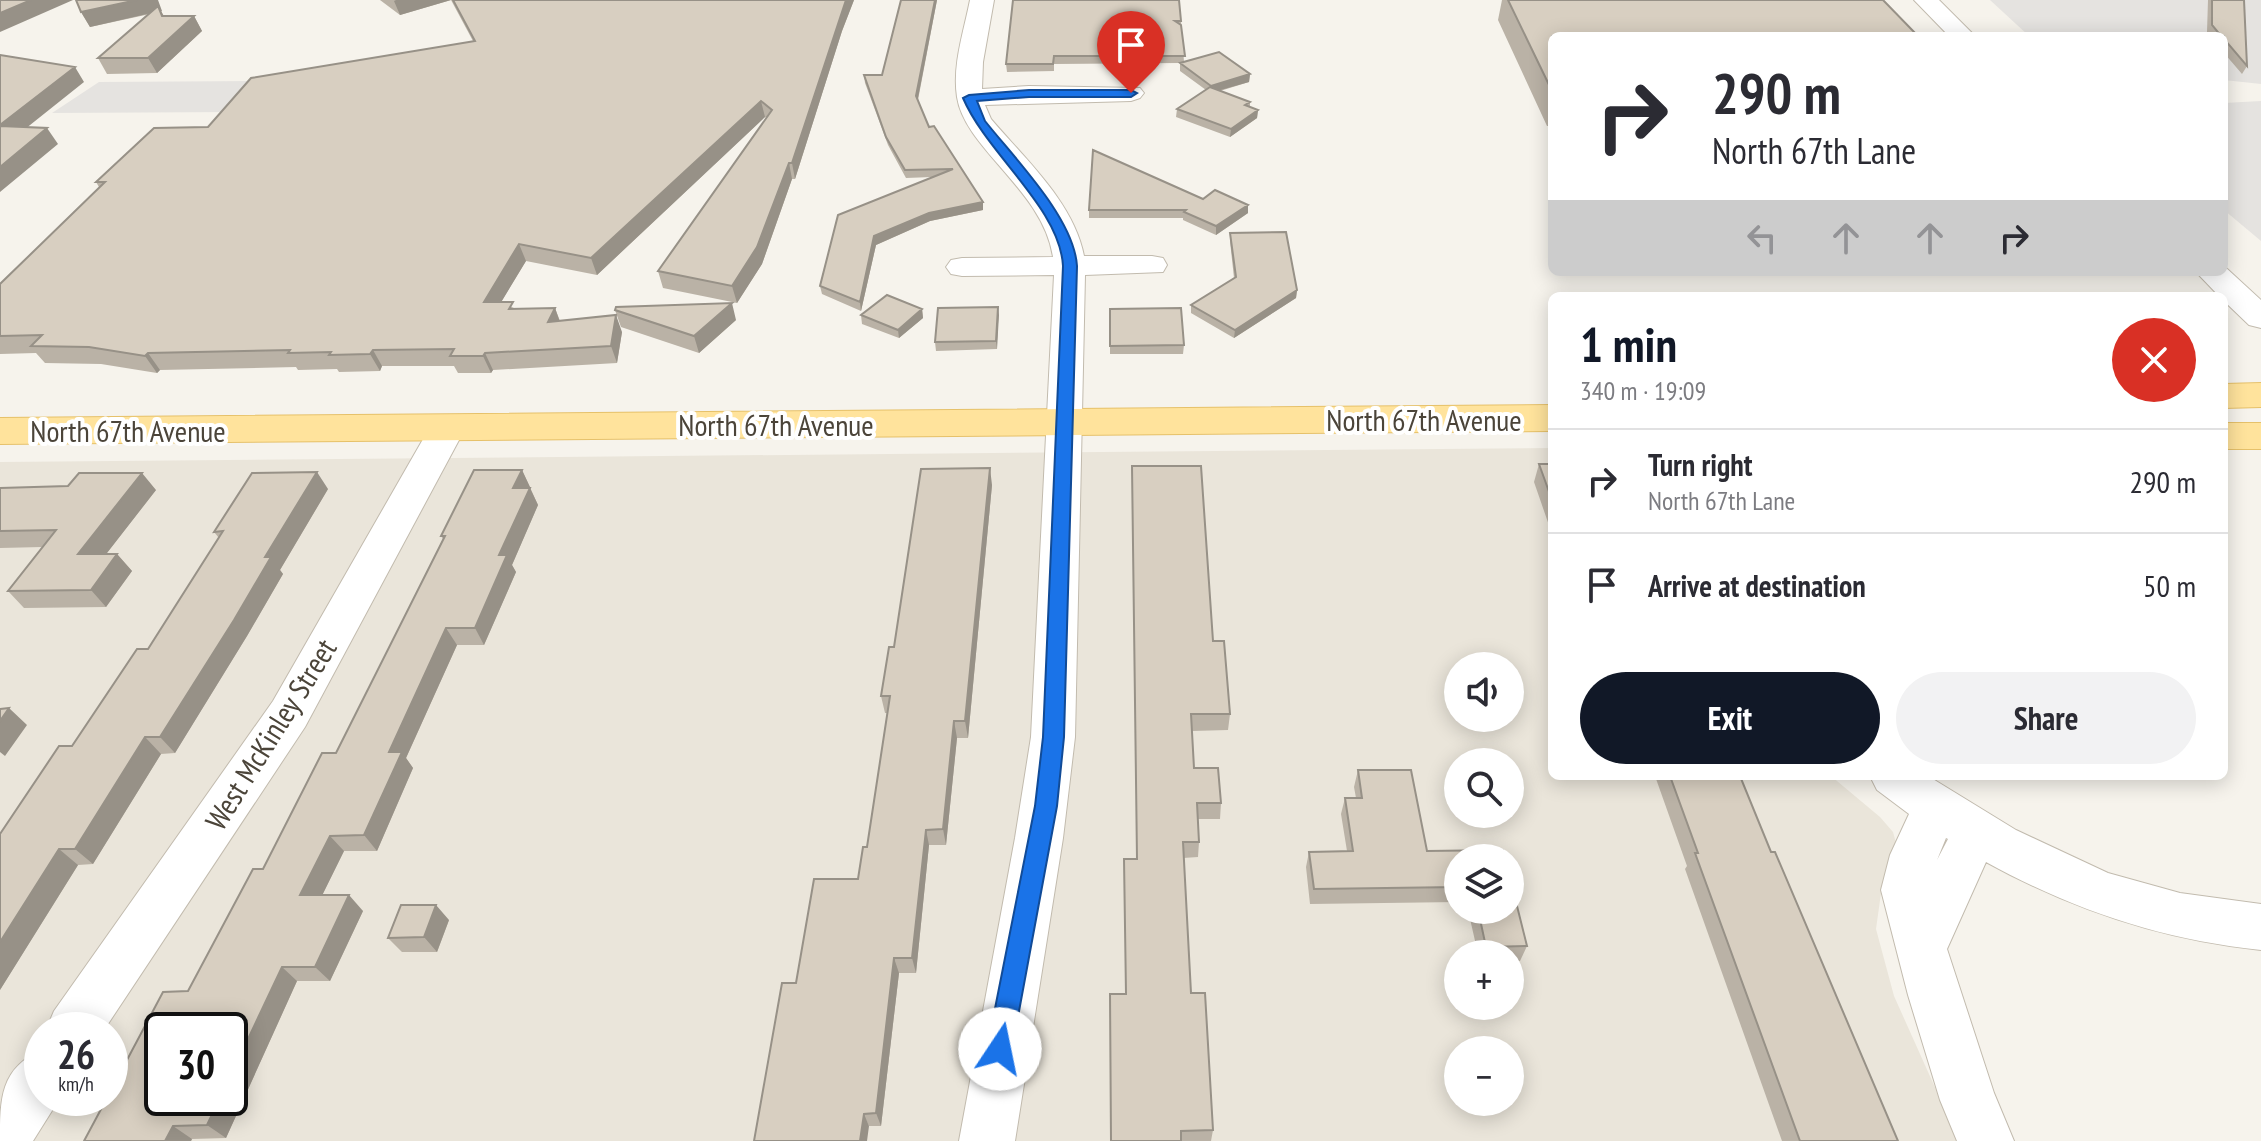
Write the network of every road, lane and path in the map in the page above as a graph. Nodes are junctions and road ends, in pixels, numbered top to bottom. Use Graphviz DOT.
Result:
graph roads {
  1 [pos="982,0"];
  2 [pos="1926,0"];
  3 [pos="1959,32"];
  4 [pos="1131,93"];
  5 [pos="969,98"];
  6 [pos="1152,265"];
  7 [pos="1070,266"];
  8 [pos="962,267"];
  9 [pos="2216,276"];
  10 [pos="2261,318"];
  11 [pos="2261,395"];
  12 [pos="2228,396"];
  13 [pos="1548,418"];
  14 [pos="1065,422"];
  15 [pos="448,427"];
  16 [pos="0,431"];
  17 [pos="2228,436"];
  18 [pos="2261,436"];
  19 [pos="1899,780"];
  20 [pos="1936,806"];
  21 [pos="1976,832"];
  22 [pos="2261,927"];
  23 [pos="1922,948"];
  24 [pos="85,1012"];
  25 [pos="24,1104"];
  26 [pos="0,1141"];
  27 [pos="987,1141"];
  28 [pos="1986,1141"];
  1 -- 5 [label="street"];
  2 -- 3 [label="street"];
  4 -- 5 [label="street"];
  5 -- 7 [label="street"];
  6 -- 7 [label="street"];
  7 -- 8 [label="street"];
  7 -- 14 [label="street"];
  9 -- 10 [label="street"];
  11 -- 12 [label="main road"];
  13 -- 14 [label="main road, North 67th Avenue"];
  14 -- 15 [label="main road, North 67th Avenue"];
  14 -- 27 [label="street"];
  15 -- 16 [label="main road, North 67th Avenue"];
  15 -- 24 [label="street, West McKinley Street"];
  17 -- 18 [label="main road"];
  19 -- 20 [label="street"];
  20 -- 21 [label="street"];
  20 -- 23 [label="street"];
  21 -- 22 [label="street"];
  21 -- 23 [label="street"];
  23 -- 28 [label="street"];
  25 -- 26 [label="street"];
}
